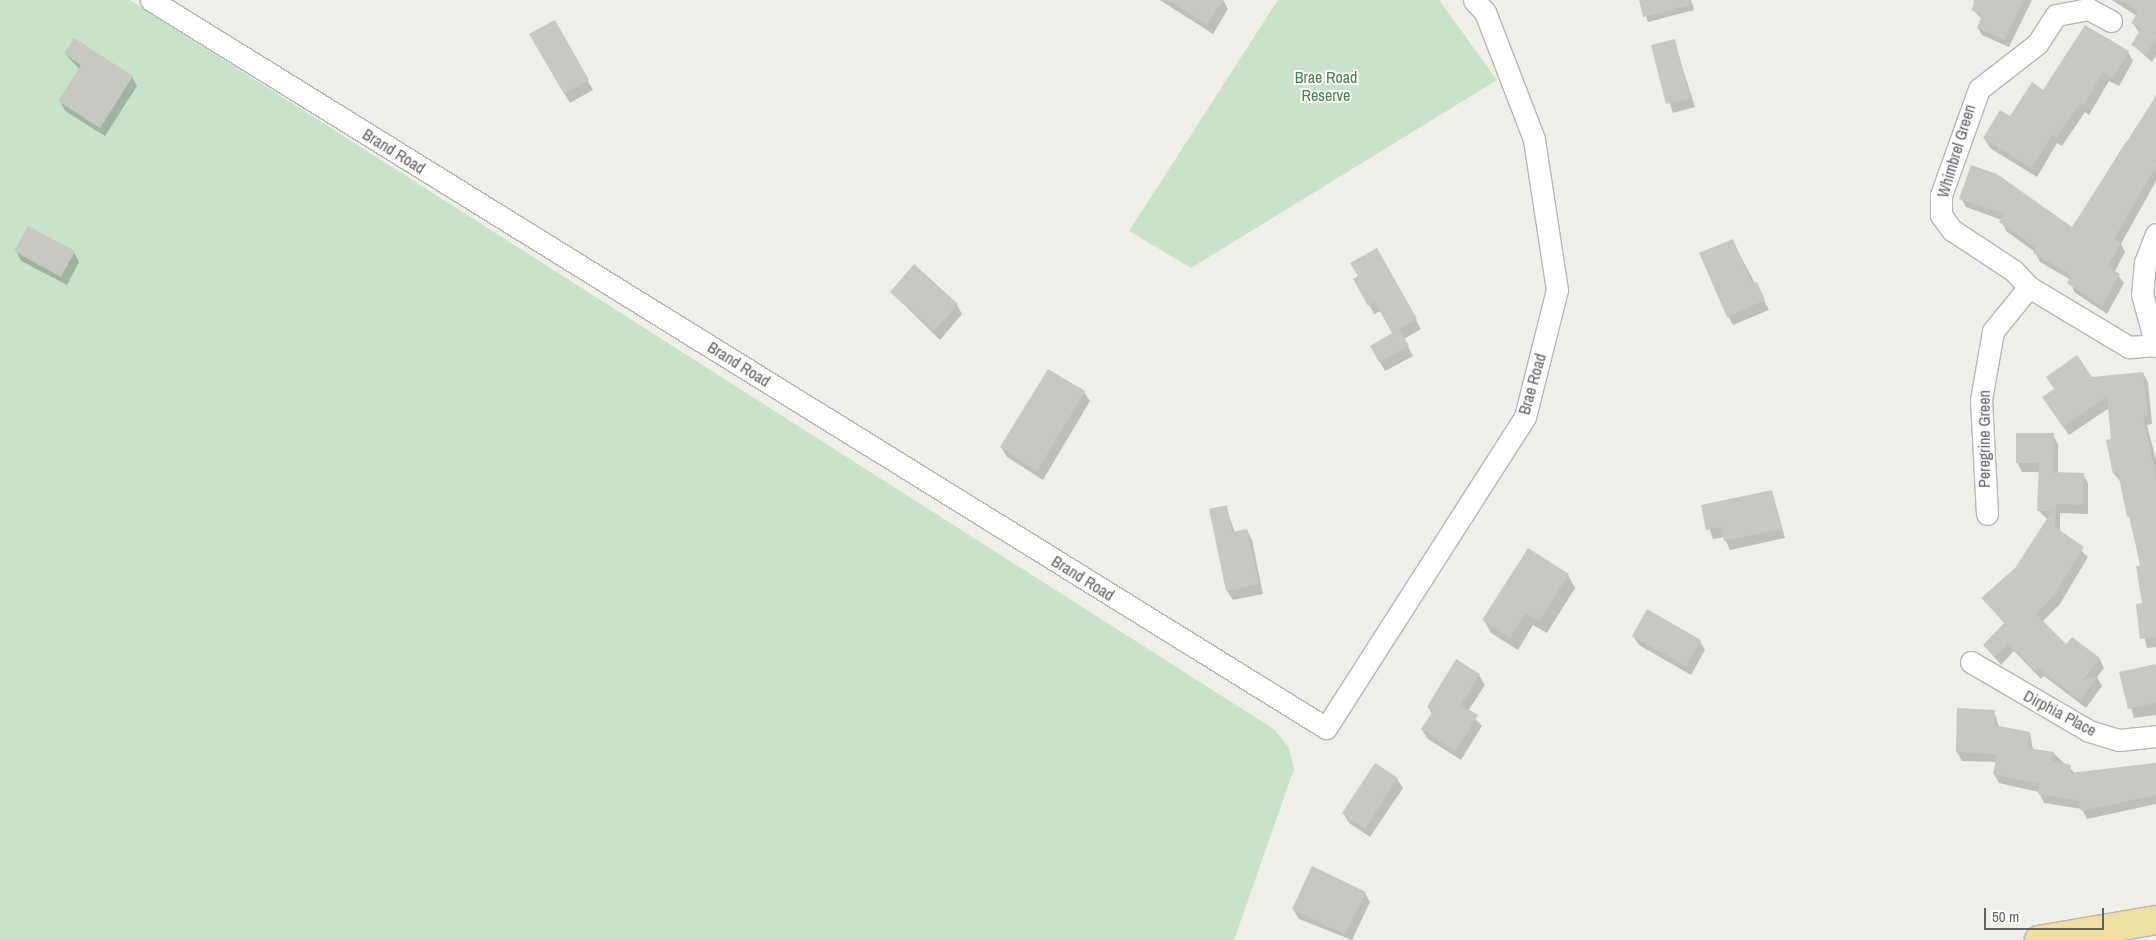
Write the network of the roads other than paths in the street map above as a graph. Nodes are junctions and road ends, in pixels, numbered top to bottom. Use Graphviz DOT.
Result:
graph roads {
  1 [pos="151,0"];
  2 [pos="1474,0"];
  3 [pos="2111,21"];
  4 [pos="2156,234"];
  5 [pos="2029,287"];
  6 [pos="2156,345"];
  7 [pos="1987,514"];
  8 [pos="1970,662"];
  9 [pos="1326,728"];
  10 [pos="2156,736"];
  11 [pos="2156,920"];
  12 [pos="2039,940"];
  1 -- 9 [label="street, Brand Road"];
  2 -- 9 [label="street, Brae Road"];
  3 -- 5 [label="street, Whimbrel Green"];
  4 -- 6 [label="street"];
  5 -- 6 [label="street, Whimbrel Green"];
  5 -- 7 [label="street, Peregrine Green"];
  8 -- 10 [label="street, Dirphia Place"];
  11 -- 12 [label="highway"];
}
